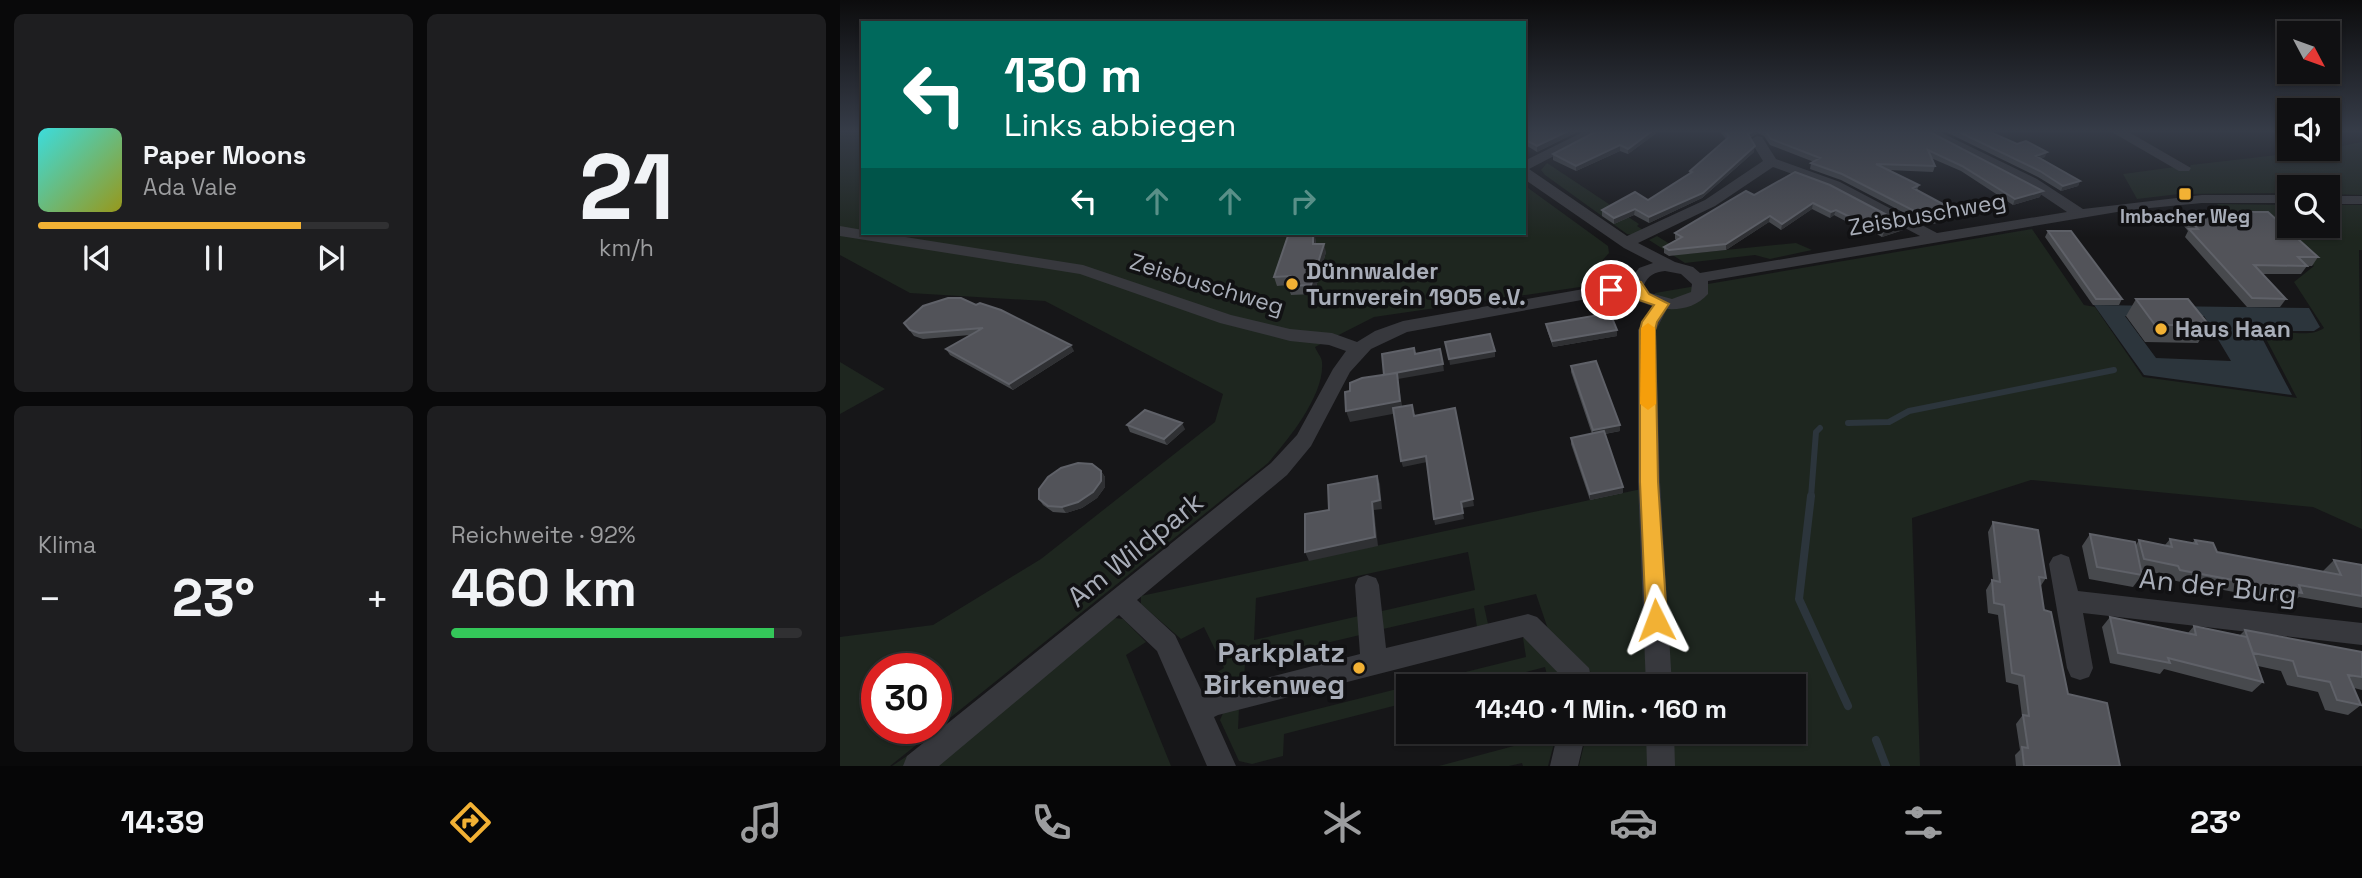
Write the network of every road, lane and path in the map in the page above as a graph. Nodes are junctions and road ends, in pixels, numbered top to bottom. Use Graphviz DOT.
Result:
graph roads {
  1 [pos="1765,167"];
  2 [pos="1790,167"];
  3 [pos="2001,167"];
  4 [pos="1526,173"];
  5 [pos="2277,199"];
  6 [pos="2340,200"];
  7 [pos="2362,200"];
  8 [pos="2080,214"];
  9 [pos="840,231"];
  10 [pos="861,234"];
  11 [pos="865,235"];
  12 [pos="1934,238"];
  13 [pos="1628,244"];
  14 [pos="1670,266"];
  15 [pos="1699,278"];
  16 [pos="1639,279"];
  17 [pos="1662,304"];
  18 [pos="1356,348"];
  19 [pos="2061,564"];
  20 [pos="1367,585"];
  21 [pos="1119,600"];
  22 [pos="2068,601"];
  23 [pos="2362,634"];
  24 [pos="1374,663"];
  25 [pos="2080,668"];
  26 [pos="1577,674"];
  27 [pos="1658,674"];
  28 [pos="1198,712"];
  29 [pos="1569,744"];
  30 [pos="1660,744"];
  31 [pos="917,766"];
  32 [pos="1223,766"];
  33 [pos="1564,766"];
  34 [pos="1661,766"];
  1 -- 13 [label="street"];
  2 -- 12 [label="street"];
  3 -- 8 [label="street"];
  4 -- 13 [label="street"];
  5 -- 8 [label="street, Zeisbuschweg"];
  6 -- 7 [label="street"];
  8 -- 12 [label="street, Zeisbuschweg"];
  9 -- 10 [label="street, Zeisbuschweg"];
  11 -- 18 [label="street, Zeisbuschweg"];
  12 -- 15 [label="street, Zeisbuschweg"];
  13 -- 14 [label="street"];
  13 -- 16 [label="street"];
  14 -- 15 [label="street"];
  14 -- 16 [label="street"];
  15 -- 17 [label="street"];
  16 -- 17 [label="street"];
  16 -- 18 [label="street"];
  17 -- 27 [label="street"];
  18 -- 21 [label="street, Am Wildpark"];
  19 -- 22 [label="street"];
  20 -- 24 [label="street"];
  21 -- 28 [label="street"];
  21 -- 31 [label="street, Am Wildpark"];
  22 -- 23 [label="street, An der Burg"];
  22 -- 25 [label="street"];
  24 -- 26 [label="street"];
  24 -- 28 [label="street"];
  28 -- 32 [label="street"];
  29 -- 33 [label="street"];
  30 -- 34 [label="street"];
}
